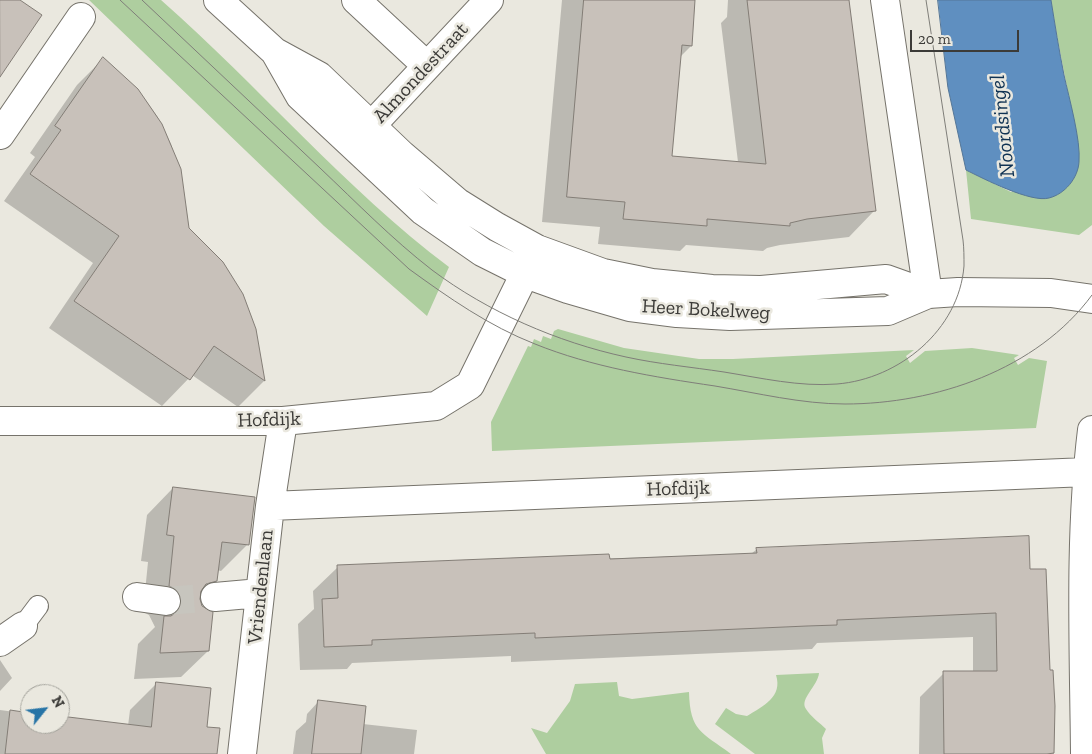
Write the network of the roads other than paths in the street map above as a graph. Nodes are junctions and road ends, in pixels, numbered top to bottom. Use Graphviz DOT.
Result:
graph roads {
  1 [pos="218,0"];
  2 [pos="356,0"];
  3 [pos="885,0"];
  4 [pos="482,2"];
  5 [pos="81,17"];
  6 [pos="274,52"];
  7 [pos="427,66"];
  8 [pos="371,126"];
  9 [pos="0,136"];
  10 [pos="353,146"];
  11 [pos="537,249"];
  12 [pos="526,274"];
  13 [pos="928,294"];
  14 [pos="1092,299"];
  15 [pos="0,421"];
  16 [pos="282,421"];
  17 [pos="1092,430"];
  18 [pos="1087,472"];
  19 [pos="270,506"];
  20 [pos="260,593"];
  21 [pos="215,597"];
  22 [pos="138,598"];
  23 [pos="166,601"];
  24 [pos="30,616"];
  25 [pos="0,642"];
  26 [pos="242,754"];
  27 [pos="1084,754"];
  1 -- 6 [label="street, Heer Bokelweg"];
  2 -- 7 [label="street"];
  3 -- 13 [label="street"];
  4 -- 7 [label="street, Almondestraat"];
  5 -- 9 [label="street"];
  6 -- 8 [label="street, Heer Bokelweg"];
  6 -- 10 [label="street, Heer Bokelweg"];
  7 -- 8 [label="street, Almondestraat"];
  8 -- 10 [label="street, Almondestraat"];
  8 -- 11 [label="street, Heer Bokelweg"];
  10 -- 12 [label="street, Heer Bokelweg"];
  11 -- 12 [label="street, Hofdijk"];
  11 -- 13 [label="street, Heer Bokelweg"];
  12 -- 13 [label="street, Heer Bokelweg"];
  12 -- 16 [label="street, Hofdijk"];
  13 -- 14 [label="street, Heer Bokelweg"];
  15 -- 16 [label="street, Hofdijk"];
  16 -- 19 [label="street, Vriendenlaan"];
  17 -- 18 [label="street"];
  18 -- 19 [label="street, Hofdijk"];
  18 -- 27 [label="street"];
  19 -- 20 [label="street, Vriendenlaan"];
  20 -- 21 [label="street"];
  20 -- 26 [label="street, Vriendenlaan"];
  22 -- 23 [label="street"];
  24 -- 25 [label="street"];
}
